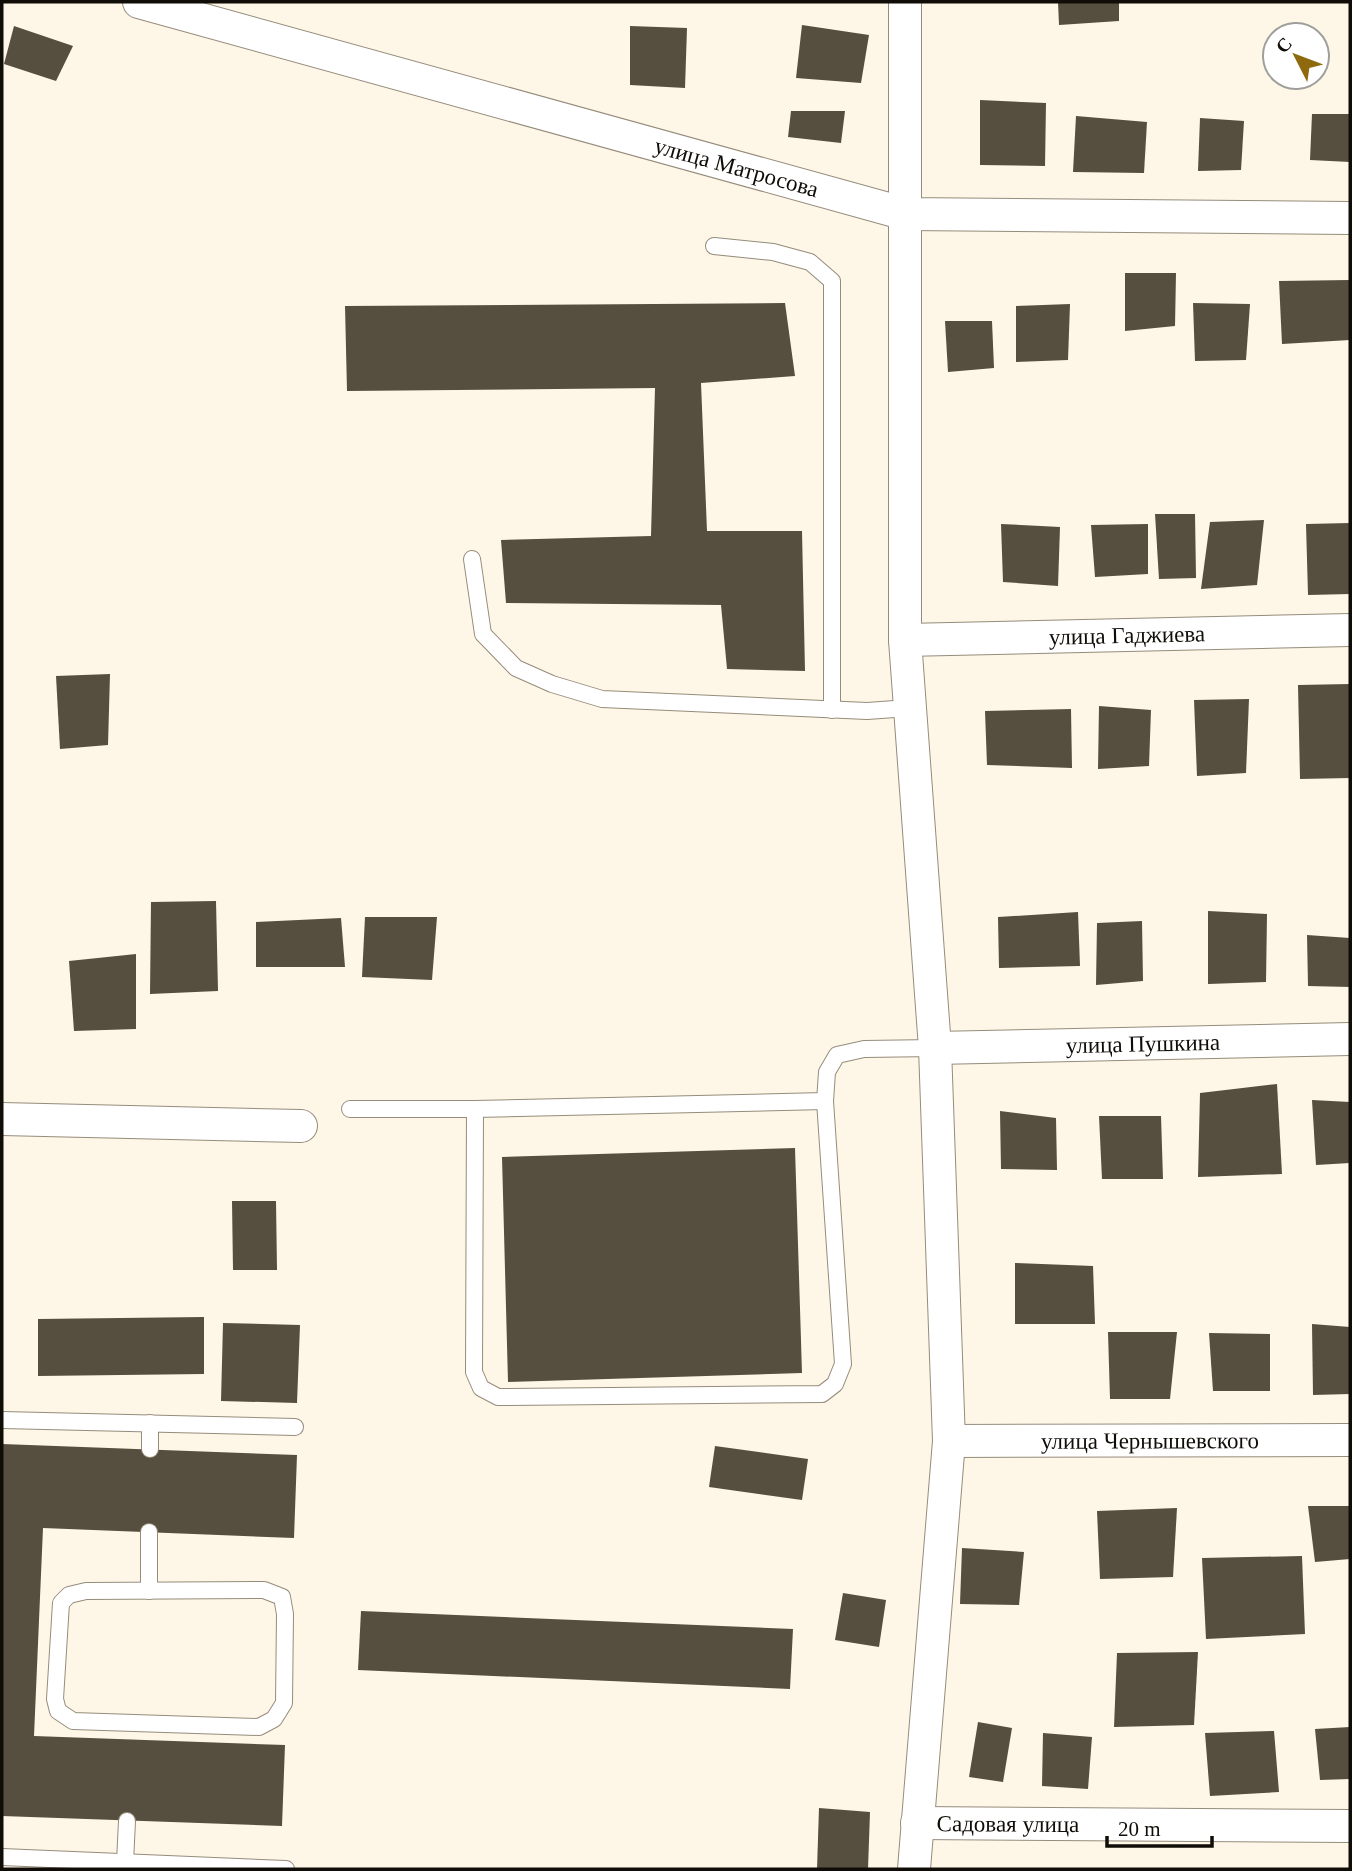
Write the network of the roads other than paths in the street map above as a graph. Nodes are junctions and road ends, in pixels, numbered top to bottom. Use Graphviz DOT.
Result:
graph roads {
  1 [pos="139,2"];
  2 [pos="905,2"];
  3 [pos="906,214"];
  4 [pos="1350,218"];
  5 [pos="714,246"];
  6 [pos="472,559"];
  7 [pos="1350,630"];
  8 [pos="905,640"];
  9 [pos="909,708"];
  10 [pos="832,710"];
  11 [pos="1350,1039"];
  12 [pos="935,1048"];
  13 [pos="825,1101"];
  14 [pos="350,1109"];
  15 [pos="475,1109"];
  16 [pos="2,1119"];
  17 [pos="301,1126"];
  18 [pos="2,1420"];
  19 [pos="150,1423"];
  20 [pos="295,1427"];
  21 [pos="1350,1440"];
  22 [pos="949,1441"];
  23 [pos="149,1449"];
  24 [pos="149,1532"];
  25 [pos="149,1591"];
  26 [pos="127,1821"];
  27 [pos="917,1823"];
  28 [pos="1350,1826"];
  29 [pos="2,1857"];
  30 [pos="125,1862"];
  31 [pos="286,1869"];
  32 [pos="914,1869"];
  1 -- 3 [label="street, улица Матросова"];
  2 -- 3 [label="street"];
  3 -- 4 [label="street, улица Матросова"];
  3 -- 8 [label="street"];
  5 -- 10 [label="lane"];
  6 -- 10 [label="lane"];
  7 -- 8 [label="street, улица Гаджиева"];
  8 -- 9 [label="street"];
  9 -- 10 [label="lane"];
  9 -- 12 [label="street"];
  11 -- 12 [label="street, улица Пушкина"];
  12 -- 13 [label="lane"];
  12 -- 22 [label="street"];
  13 -- 15 [label="lane"];
  13 -- 15 [label="lane"];
  14 -- 15 [label="lane"];
  16 -- 17 [label="street"];
  18 -- 19 [label="lane"];
  19 -- 20 [label="lane"];
  19 -- 23 [label="lane"];
  21 -- 22 [label="street, улица Чернышевского"];
  22 -- 27 [label="street"];
  24 -- 25 [label="lane"];
  25 -- 25 [label="lane"];
  26 -- 30 [label="lane"];
  27 -- 28 [label="street, Садовая улица"];
  27 -- 32 [label="street"];
  29 -- 30 [label="lane"];
  30 -- 31 [label="lane"];
}
